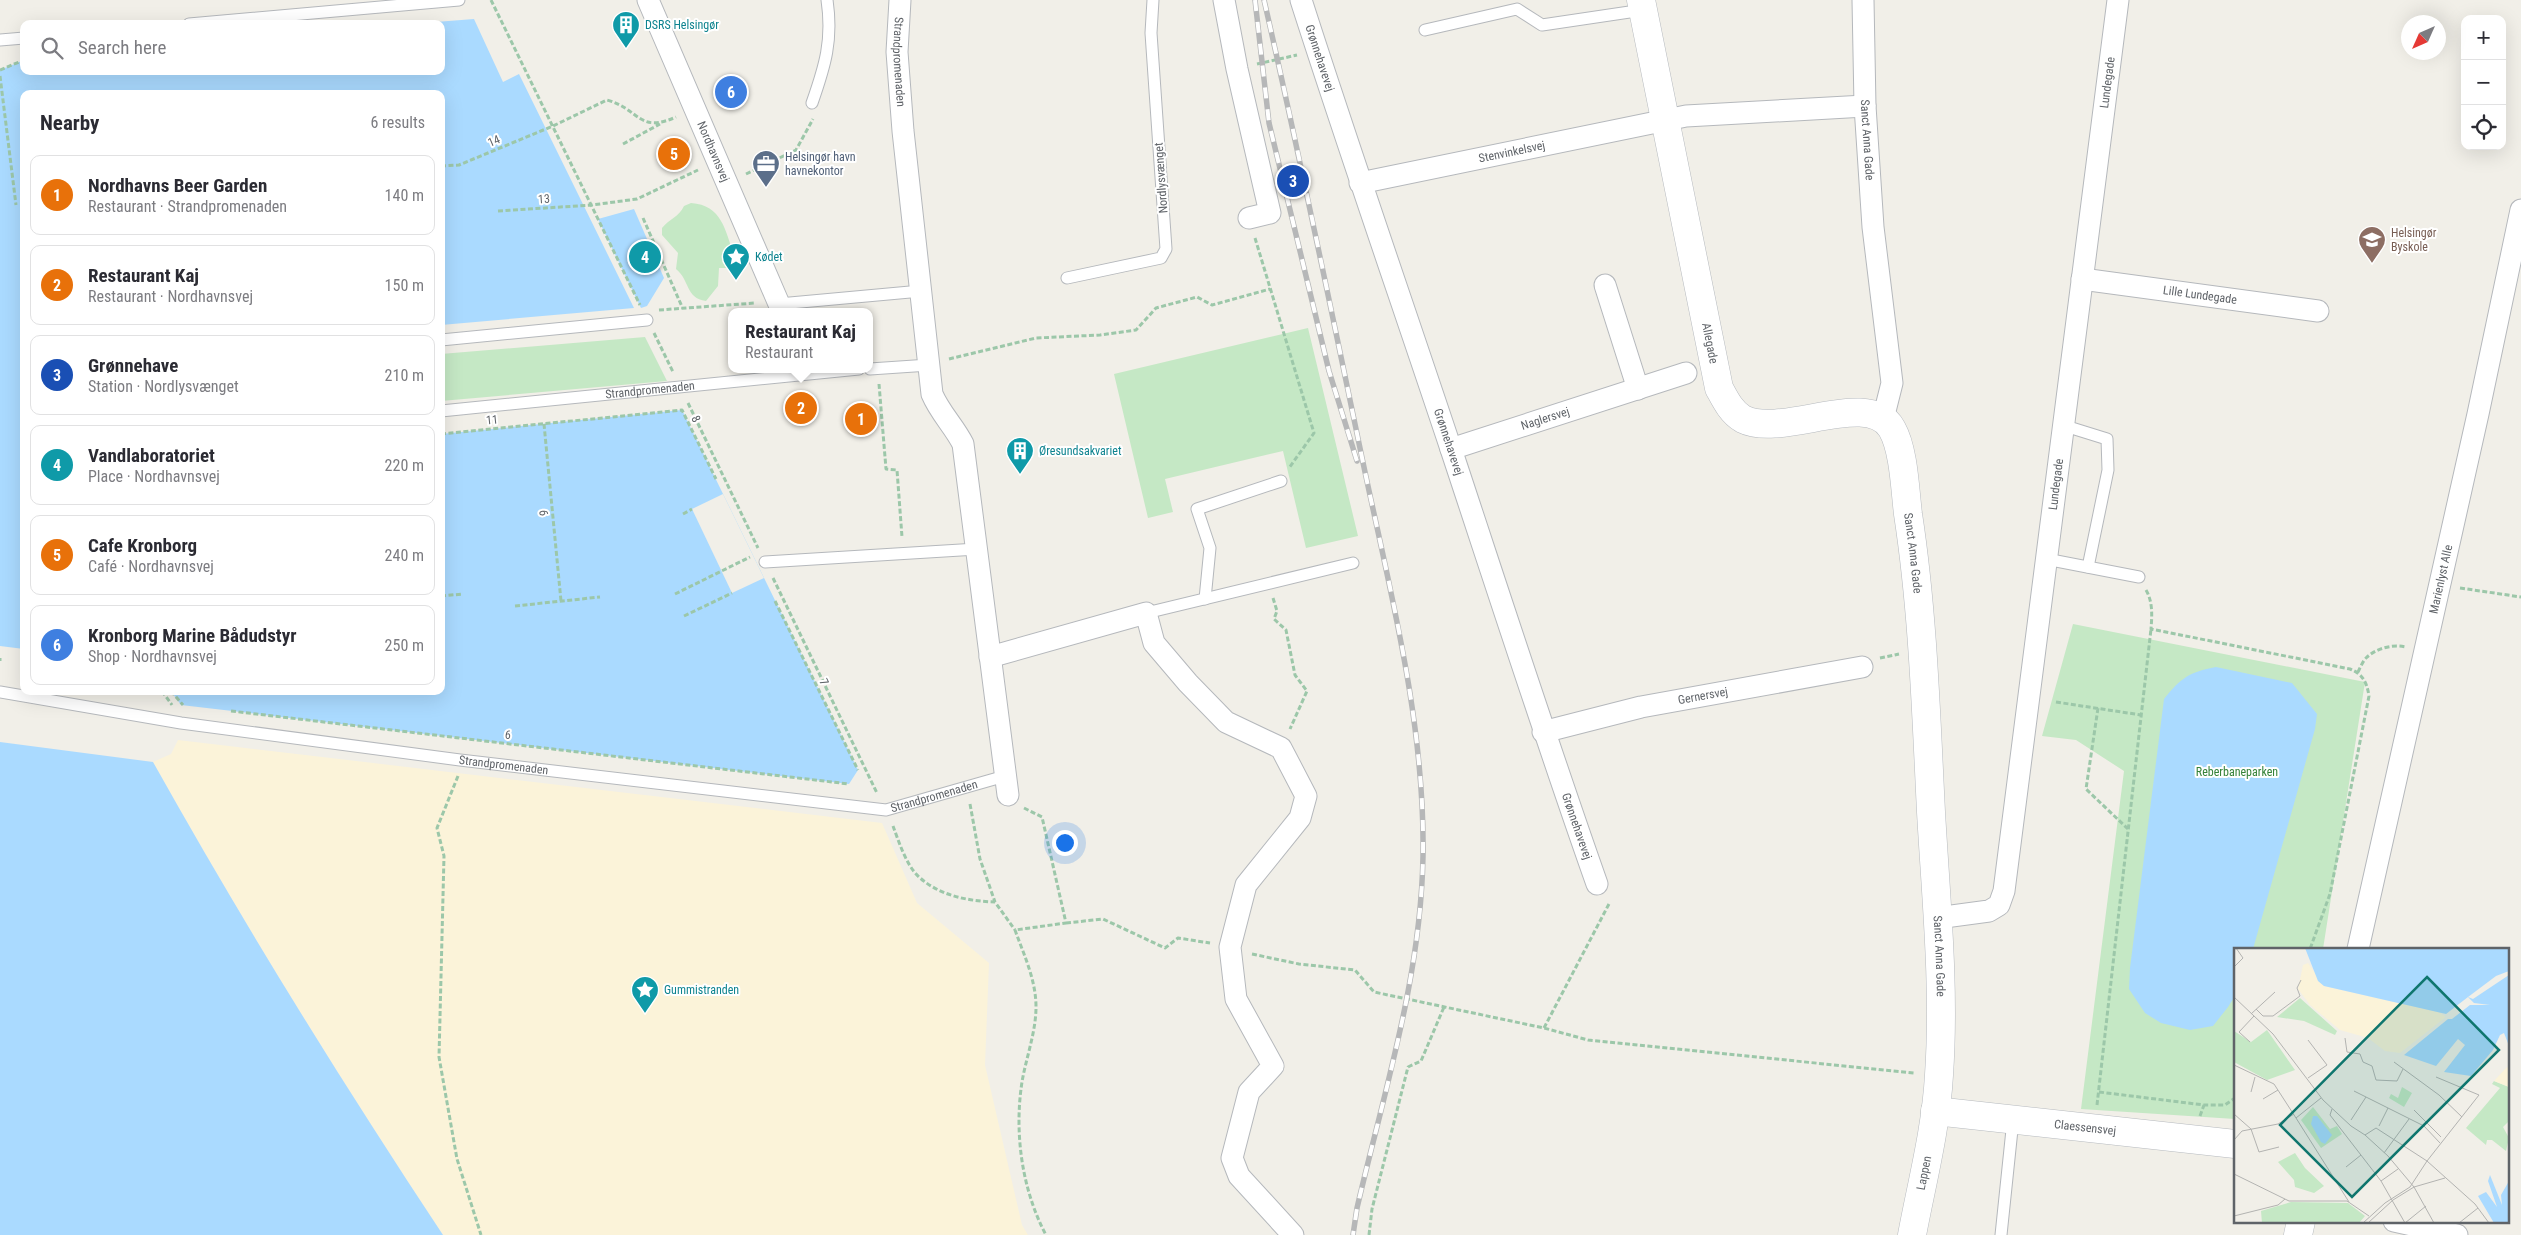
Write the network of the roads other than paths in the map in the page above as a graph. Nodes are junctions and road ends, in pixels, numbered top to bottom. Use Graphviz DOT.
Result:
graph roads {
  1 [pos="459,0"];
  2 [pos="648,0"];
  3 [pos="827,0"];
  4 [pos="900,0"];
  5 [pos="1153,0"];
  6 [pos="1224,0"];
  7 [pos="1301,0"];
  8 [pos="1864,0"];
  9 [pos="2118,0"];
  10 [pos="1642,5"];
  11 [pos="234,20"];
  12 [pos="1425,30"];
  13 [pos="20,38"];
  14 [pos="0,40"];
  15 [pos="813,99"];
  16 [pos="1865,106"];
  17 [pos="1664,120"];
  18 [pos="1360,182"];
  19 [pos="2521,210"];
  20 [pos="1249,218"];
  21 [pos="1067,278"];
  22 [pos="2082,279"];
  23 [pos="1605,285"];
  24 [pos="921,291"];
  25 [pos="777,308"];
  26 [pos="2318,311"];
  27 [pos="649,315"];
  28 [pos="445,340"];
  29 [pos="929,364"];
  30 [pos="874,368"];
  31 [pos="784,373"];
  32 [pos="765,374"];
  33 [pos="1686,374"];
  34 [pos="1638,389"];
  35 [pos="445,411"];
  36 [pos="1883,419"];
  37 [pos="2062,425"];
  38 [pos="1451,449"];
  39 [pos="1281,481"];
  40 [pos="977,549"];
  41 [pos="2046,559"];
  42 [pos="765,562"];
  43 [pos="1353,563"];
  44 [pos="2088,567"];
  45 [pos="2139,577"];
  46 [pos="1205,599"];
  47 [pos="1146,613"];
  48 [pos="990,657"];
  49 [pos="1862,667"];
  50 [pos="0,692"];
  51 [pos="1543,732"];
  52 [pos="1006,785"];
  53 [pos="1597,884"];
  54 [pos="1937,918"];
  55 [pos="2358,948"];
  56 [pos="1935,1111"];
  57 [pos="2013,1120"];
  58 [pos="2234,1144"];
  59 [pos="2301,1222"];
  60 [pos="2398,1222"];
  61 [pos="1293,1235"];
  62 [pos="1912,1235"];
  63 [pos="2001,1235"];
  64 [pos="2298,1235"];
  65 [pos="2457,1235"];
  1 -- 11 [label="lane"];
  2 -- 25 [label="street, Nordhavnsvej"];
  3 -- 15 [label="lane"];
  4 -- 24 [label="street, Strandpromenaden"];
  5 -- 21 [label="lane, Nordlysvænget"];
  6 -- 20 [label="street"];
  7 -- 18 [label="street, Grønnehavevej"];
  8 -- 16 [label="street, Sanct Anna Gade"];
  9 -- 22 [label="street, Lundegade"];
  10 -- 12 [label="lane"];
  10 -- 17 [label="main road, Allegade"];
  13 -- 14 [label="lane"];
  16 -- 17 [label="street"];
  16 -- 36 [label="street, Sanct Anna Gade"];
  17 -- 18 [label="street, Stenvinkelsvej"];
  17 -- 36 [label="main road, Allegade"];
  18 -- 38 [label="street, Grønnehavevej"];
  19 -- 55 [label="street, Marienlyst Alle"];
  22 -- 26 [label="street, Lille Lundegade"];
  22 -- 37 [label="street, Lundegade"];
  23 -- 34 [label="street"];
  24 -- 25 [label="lane"];
  24 -- 29 [label="street, Strandpromenaden"];
  27 -- 28 [label="lane"];
  29 -- 30 [label="lane"];
  29 -- 40 [label="street, Strandpromenaden"];
  31 -- 32 [label="lane, Strandpromenaden"];
  32 -- 35 [label="lane, Strandpromenaden"];
  33 -- 34 [label="street, Naglersvej"];
  34 -- 38 [label="street, Naglersvej"];
  36 -- 54 [label="main road, Sanct Anna Gade"];
  37 -- 41 [label="street, Lundegade"];
  37 -- 44 [label="lane"];
  38 -- 51 [label="street, Grønnehavevej"];
  39 -- 46 [label="lane"];
  40 -- 42 [label="lane"];
  40 -- 48 [label="street, Strandpromenaden"];
  41 -- 44 [label="lane"];
  41 -- 54 [label="street, Lundegade"];
  43 -- 46 [label="lane"];
  44 -- 45 [label="lane"];
  46 -- 47 [label="lane"];
  47 -- 48 [label="street"];
  47 -- 61 [label="street"];
  48 -- 52 [label="street, Strandpromenaden"];
  49 -- 51 [label="street, Gernersvej"];
  50 -- 52 [label="lane, Strandpromenaden"];
  51 -- 53 [label="street, Grønnehavevej"];
  54 -- 56 [label="main road, Sanct Anna Gade"];
  56 -- 57 [label="main road, Claessensvej"];
  56 -- 62 [label="main road, Lappen"];
  57 -- 58 [label="main road, Claessensvej"];
  57 -- 63 [label="lane"];
  59 -- 64 [label="main road"];
  60 -- 65 [label="street"];
}
